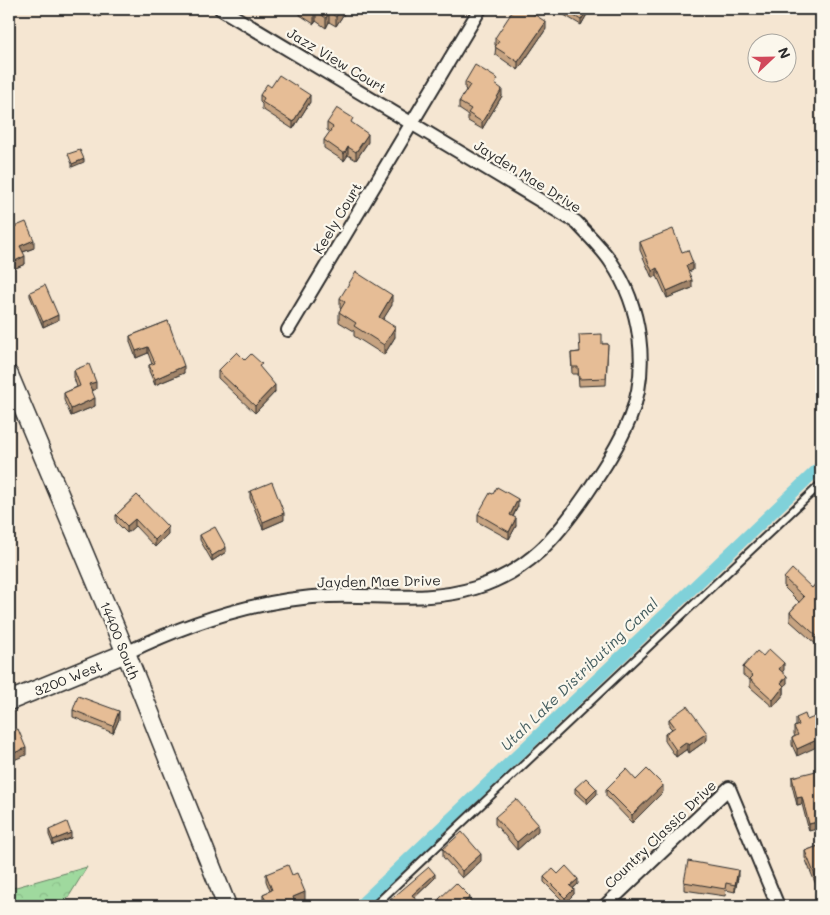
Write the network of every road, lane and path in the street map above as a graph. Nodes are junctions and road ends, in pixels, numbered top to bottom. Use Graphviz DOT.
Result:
graph roads {
  1 [pos="221,9"];
  2 [pos="480,9"];
  3 [pos="412,122"];
  4 [pos="288,330"];
  5 [pos="9,375"];
  6 [pos="821,484"];
  7 [pos="126,653"];
  8 [pos="9,701"];
  9 [pos="226,906"];
  10 [pos="374,906"];
  11 [pos="605,906"];
  12 [pos="778,906"];
  1 -- 3 [label="street, Jazz View Court"];
  2 -- 3 [label="street, Keely Court"];
  3 -- 4 [label="street, Keely Court"];
  3 -- 7 [label="street, Jayden Mae Drive"];
  5 -- 7 [label="street, 14400 South"];
  6 -- 10 [label="lane"];
  7 -- 8 [label="street, 3200 West"];
  7 -- 9 [label="street, 14400 South"];
  11 -- 12 [label="street, Country Classic Drive"];
}
